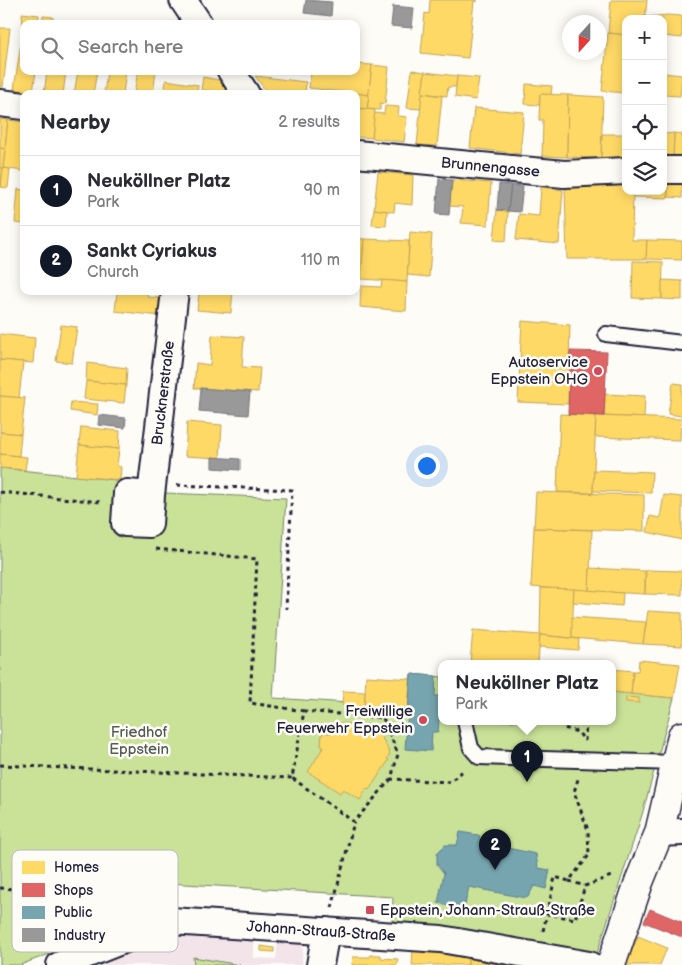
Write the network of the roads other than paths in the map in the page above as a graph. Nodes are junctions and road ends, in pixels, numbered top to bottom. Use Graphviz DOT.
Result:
graph roads {
  1 [pos="184,0"];
  2 [pos="196,20"];
  3 [pos="234,75"];
  4 [pos="243,90"];
  5 [pos="0,103"];
  6 [pos="20,106"];
  7 [pos="360,154"];
  8 [pos="667,170"];
  9 [pos="682,170"];
  10 [pos="622,171"];
  11 [pos="174,295"];
  12 [pos="606,334"];
  13 [pos="682,343"];
  14 [pos="126,503"];
  15 [pos="466,725"];
  16 [pos="682,736"];
  17 [pos="676,763"];
  18 [pos="670,832"];
  19 [pos="178,921"];
  20 [pos="326,931"];
  21 [pos="93,952"];
  22 [pos="60,965"];
  23 [pos="320,965"];
  24 [pos="589,965"];
  25 [pos="611,965"];
  1 -- 2 [label="street"];
  3 -- 4 [label="street"];
  5 -- 6 [label="street"];
  7 -- 10 [label="street, Brunnengasse"];
  8 -- 9 [label="street"];
  11 -- 14 [label="street, Brucknerstraße"];
  12 -- 13 [label="lane"];
  15 -- 17 [label="lane"];
  16 -- 17 [label="main road"];
  17 -- 18 [label="main road"];
  18 -- 25 [label="main road"];
  19 -- 20 [label="street, Johann-Strauß-Straße"];
  20 -- 23 [label="street"];
  20 -- 24 [label="street, Johann-Strauß-Straße"];
  21 -- 22 [label="street, Johann-Strauß-Straße"];
}
